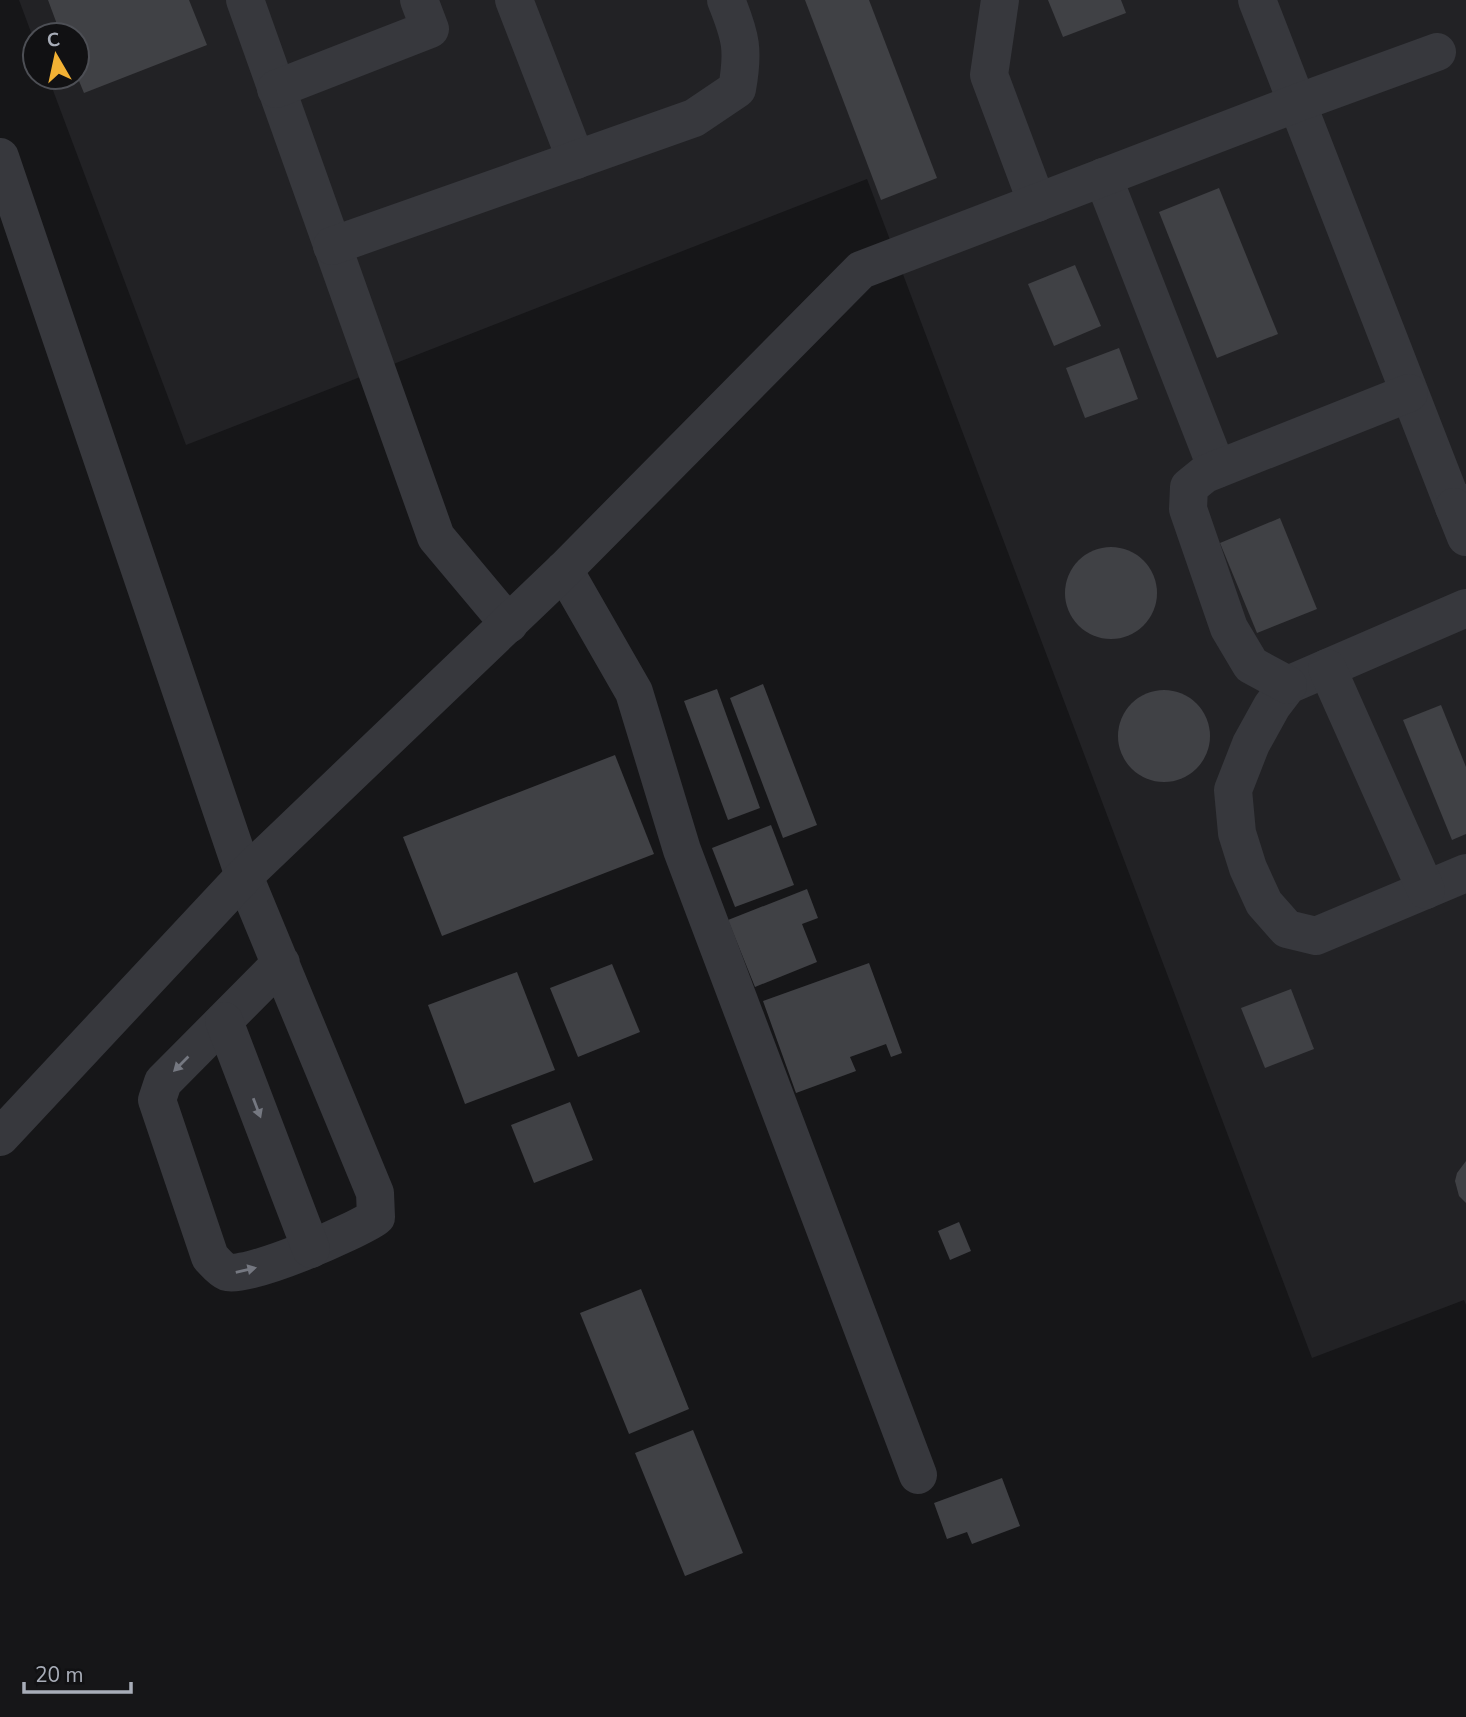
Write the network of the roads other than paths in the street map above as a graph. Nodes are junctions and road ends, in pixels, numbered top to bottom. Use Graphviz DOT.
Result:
graph roads {
  1 [pos="245,0"];
  2 [pos="419,0"];
  3 [pos="514,0"];
  4 [pos="726,0"];
  5 [pos="1000,0"];
  6 [pos="1257,0"];
  7 [pos="1437,52"];
  8 [pos="276,89"];
  9 [pos="1297,103"];
  10 [pos="0,157"];
  11 [pos="576,160"];
  12 [pos="1103,177"];
  13 [pos="1037,203"];
  14 [pos="332,246"];
  15 [pos="1409,393"];
  16 [pos="1217,469"];
  17 [pos="1462,516"];
  18 [pos="564,570"];
  19 [pos="1466,608"];
  20 [pos="509,624"];
  21 [pos="1327,668"];
  22 [pos="1288,685"];
  23 [pos="1466,873"];
  24 [pos="244,876"];
  25 [pos="1426,890"];
  26 [pos="281,963"];
  27 [pos="224,1021"];
  28 [pos="0,1138"];
  29 [pos="311,1249"];
  30 [pos="918,1475"];
  1 -- 8 [label="lane"];
  2 -- 8 [label="lane"];
  3 -- 11 [label="lane"];
  4 -- 11 [label="lane"];
  5 -- 13 [label="lane"];
  6 -- 9 [label="lane"];
  7 -- 9 [label="lane"];
  8 -- 14 [label="lane"];
  9 -- 12 [label="lane"];
  9 -- 15 [label="lane"];
  10 -- 24 [label="lane"];
  11 -- 14 [label="lane"];
  12 -- 13 [label="lane"];
  12 -- 16 [label="lane"];
  13 -- 18 [label="lane"];
  14 -- 20 [label="lane"];
  15 -- 16 [label="lane"];
  15 -- 17 [label="lane"];
  16 -- 22 [label="lane"];
  18 -- 20 [label="lane"];
  18 -- 30 [label="lane"];
  19 -- 21 [label="lane"];
  20 -- 24 [label="lane"];
  21 -- 22 [label="lane"];
  21 -- 25 [label="lane"];
  22 -- 25 [label="lane"];
  23 -- 25 [label="lane"];
  24 -- 26 [label="lane"];
  24 -- 28 [label="lane"];
  26 -- 27 [label="lane"];
  26 -- 29 [label="lane"];
  27 -- 29 [label="lane, one-way"];
  27 -- 29 [label="lane, one-way"];
}
